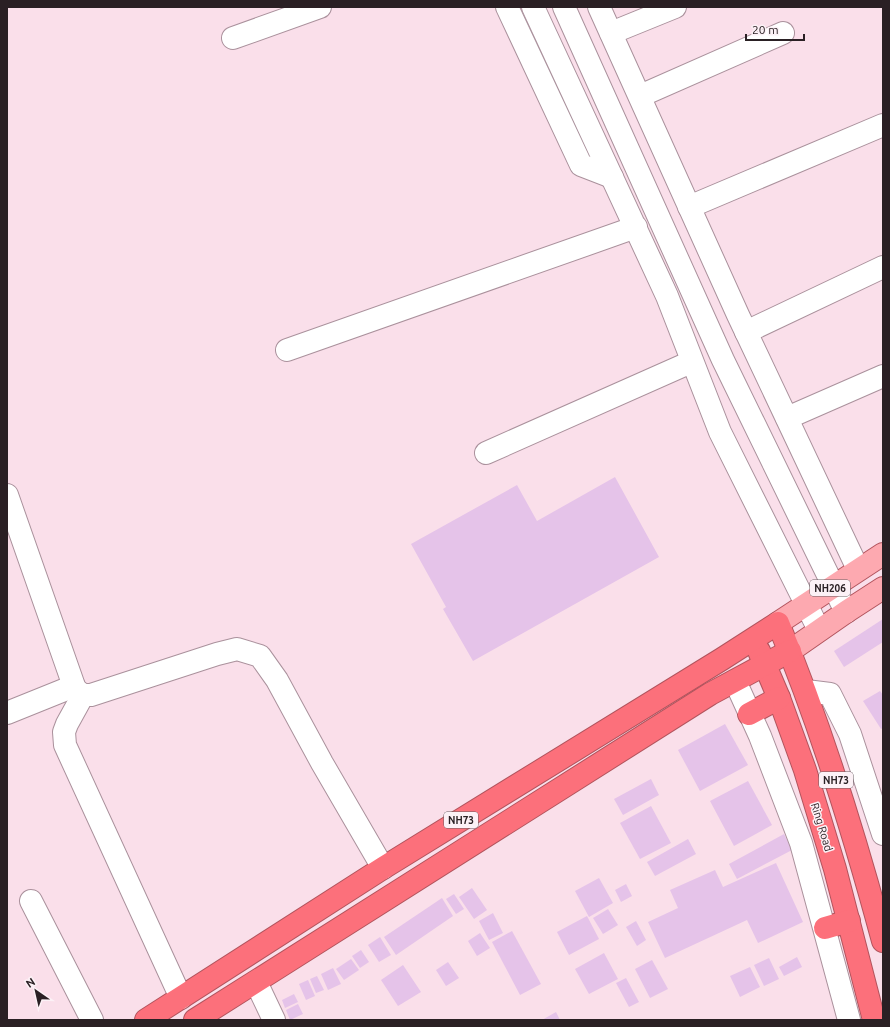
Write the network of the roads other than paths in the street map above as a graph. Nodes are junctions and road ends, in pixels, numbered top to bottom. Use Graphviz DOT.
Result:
graph roads {
  1 [pos="320,7"];
  2 [pos="507,7"];
  3 [pos="533,7"];
  4 [pos="564,7"];
  5 [pos="599,7"];
  6 [pos="675,7"];
  7 [pos="611,33"];
  8 [pos="783,33"];
  9 [pos="233,38"];
  10 [pos="640,96"];
  11 [pos="883,124"];
  12 [pos="612,177"];
  13 [pos="690,207"];
  14 [pos="636,227"];
  15 [pos="883,267"];
  16 [pos="746,332"];
  17 [pos="286,350"];
  18 [pos="692,362"];
  19 [pos="883,376"];
  20 [pos="787,418"];
  21 [pos="486,453"];
  22 [pos="7,495"];
  23 [pos="883,554"];
  24 [pos="858,569"];
  25 [pos="833,586"];
  26 [pos="883,588"];
  27 [pos="806,605"];
  28 [pos="846,612"];
  29 [pos="778,622"];
  30 [pos="818,630"];
  31 [pos="753,639"];
  32 [pos="790,651"];
  33 [pos="765,664"];
  34 [pos="735,681"];
  35 [pos="78,690"];
  36 [pos="806,691"];
  37 [pos="779,698"];
  38 [pos="7,713"];
  39 [pos="750,714"];
  40 [pos="883,834"];
  41 [pos="383,868"];
  42 [pos="31,901"];
  43 [pos="849,921"];
  44 [pos="824,928"];
  45 [pos="883,941"];
  46 [pos="256,982"];
  47 [pos="181,998"];
  48 [pos="92,1020"];
  49 [pos="146,1020"];
  50 [pos="195,1020"];
  51 [pos="274,1020"];
  52 [pos="849,1020"];
  53 [pos="874,1020"];
  1 -- 9 [label="street"];
  2 -- 12 [label="street"];
  3 -- 12 [label="street"];
  4 -- 25 [label="street"];
  5 -- 7 [label="street"];
  6 -- 7 [label="street"];
  7 -- 10 [label="street"];
  8 -- 10 [label="street"];
  10 -- 13 [label="street"];
  11 -- 13 [label="street"];
  12 -- 14 [label="street"];
  13 -- 16 [label="street"];
  14 -- 17 [label="street"];
  14 -- 18 [label="street"];
  15 -- 16 [label="street"];
  16 -- 20 [label="street"];
  18 -- 21 [label="street"];
  18 -- 27 [label="street"];
  19 -- 20 [label="street"];
  20 -- 24 [label="street"];
  22 -- 35 [label="street"];
  23 -- 24 [label="main road, NH206"];
  24 -- 25 [label="main road, NH206"];
  25 -- 27 [label="main road, NH206"];
  25 -- 28 [label="street"];
  26 -- 28 [label="main road, NH206"];
  27 -- 29 [label="main road, NH206"];
  27 -- 30 [label="street"];
  28 -- 30 [label="main road, NH206"];
  29 -- 31 [label="highway, NH73"];
  29 -- 32 [label="highway, NH73"];
  30 -- 32 [label="main road, NH206"];
  31 -- 33 [label="highway, Ring Road / NH73"];
  31 -- 41 [label="highway, NH73"];
  32 -- 33 [label="highway, NH73"];
  32 -- 36 [label="highway, NH73"];
  33 -- 34 [label="highway, NH73"];
  33 -- 37 [label="highway, Ring Road / NH73"];
  34 -- 39 [label="street"];
  34 -- 46 [label="highway, NH73"];
  35 -- 38 [label="street"];
  35 -- 41 [label="street"];
  35 -- 47 [label="street"];
  36 -- 40 [label="street"];
  36 -- 45 [label="highway, NH73"];
  37 -- 39 [label="highway"];
  37 -- 43 [label="highway, Ring Road / NH73"];
  39 -- 44 [label="street"];
  41 -- 47 [label="highway, NH73"];
  42 -- 48 [label="street"];
  43 -- 44 [label="highway"];
  43 -- 53 [label="highway, Ring Road / NH73"];
  44 -- 52 [label="street"];
  46 -- 50 [label="highway, NH73"];
  46 -- 51 [label="street"];
  47 -- 49 [label="highway, NH73"];
}
